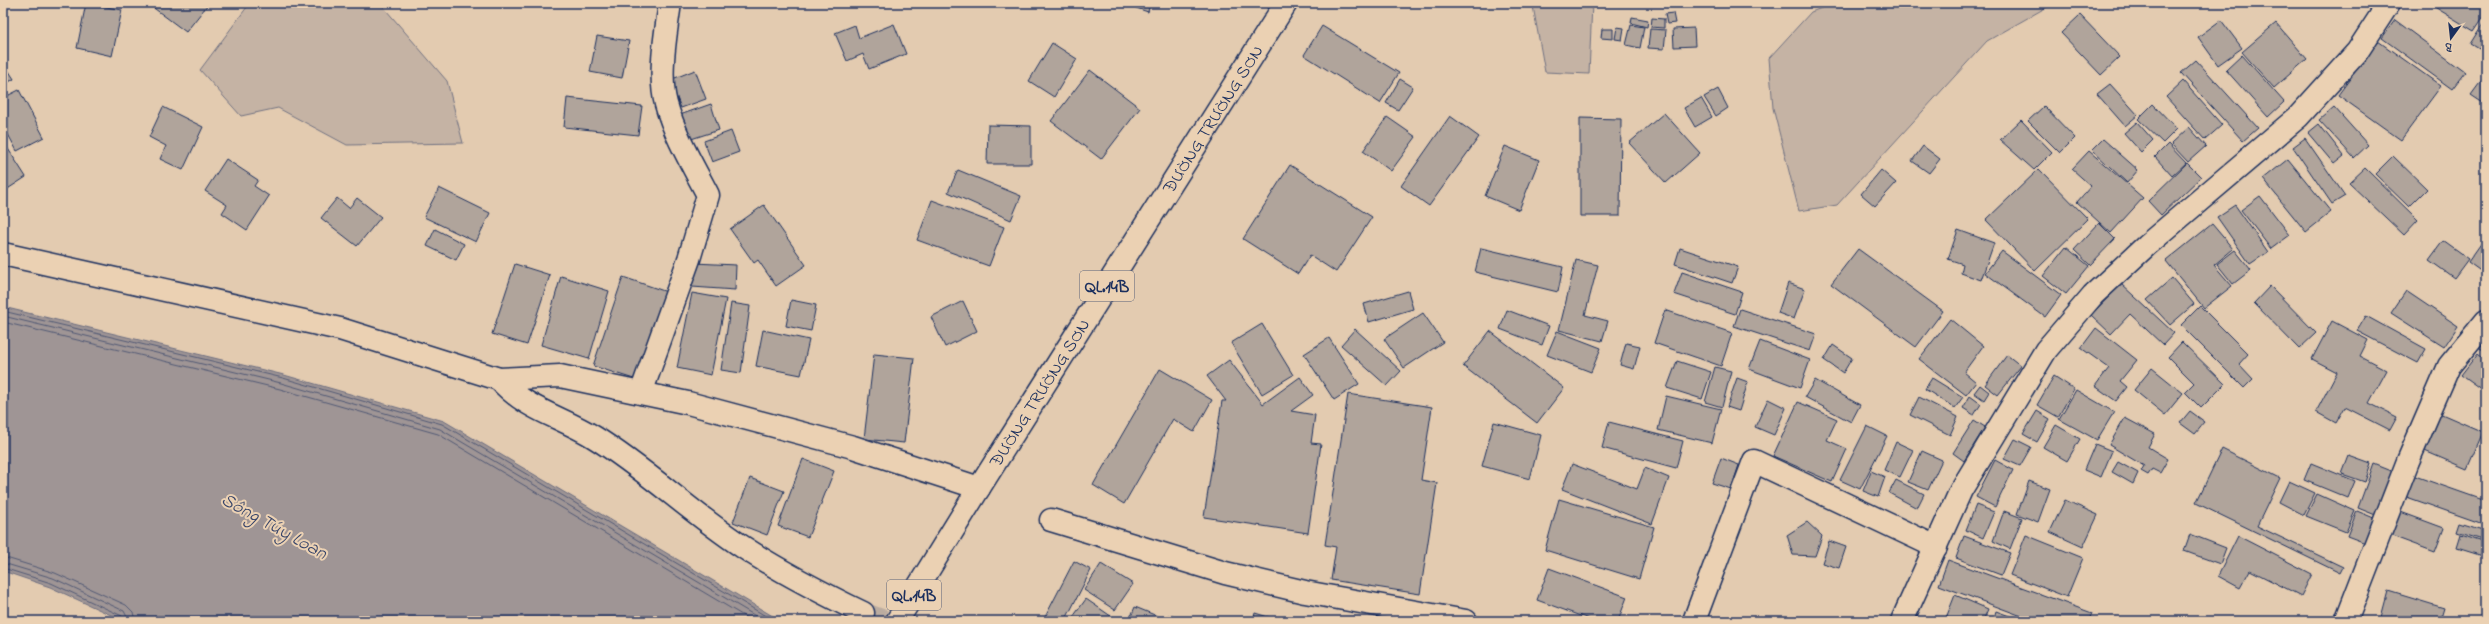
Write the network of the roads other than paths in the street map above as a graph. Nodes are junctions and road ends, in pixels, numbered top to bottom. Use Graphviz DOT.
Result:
graph roads {
  1 [pos="670,3"];
  2 [pos="1286,3"];
  3 [pos="2389,3"];
  4 [pos="3,254"];
  5 [pos="2486,322"];
  6 [pos="499,379"];
  7 [pos="641,393"];
  8 [pos="979,488"];
  9 [pos="1051,520"];
  10 [pos="1936,547"];
  11 [pos="863,613"];
  12 [pos="897,621"];
  13 [pos="1466,621"];
  14 [pos="1694,621"];
  15 [pos="1902,621"];
  16 [pos="2346,621"];
  1 -- 7 [label="main road"];
  2 -- 8 [label="main road, ĐƯỜNG TRƯỜNG SƠN / QL.14B"];
  3 -- 10 [label="main road"];
  4 -- 6 [label="main road"];
  5 -- 16 [label="main road"];
  6 -- 7 [label="main road"];
  6 -- 11 [label="main road"];
  7 -- 8 [label="main road"];
  8 -- 12 [label="main road, ĐƯỜNG TRƯỜNG SƠN / QL.14B"];
  9 -- 13 [label="main road"];
  10 -- 14 [label="main road"];
  10 -- 15 [label="main road"];
}
